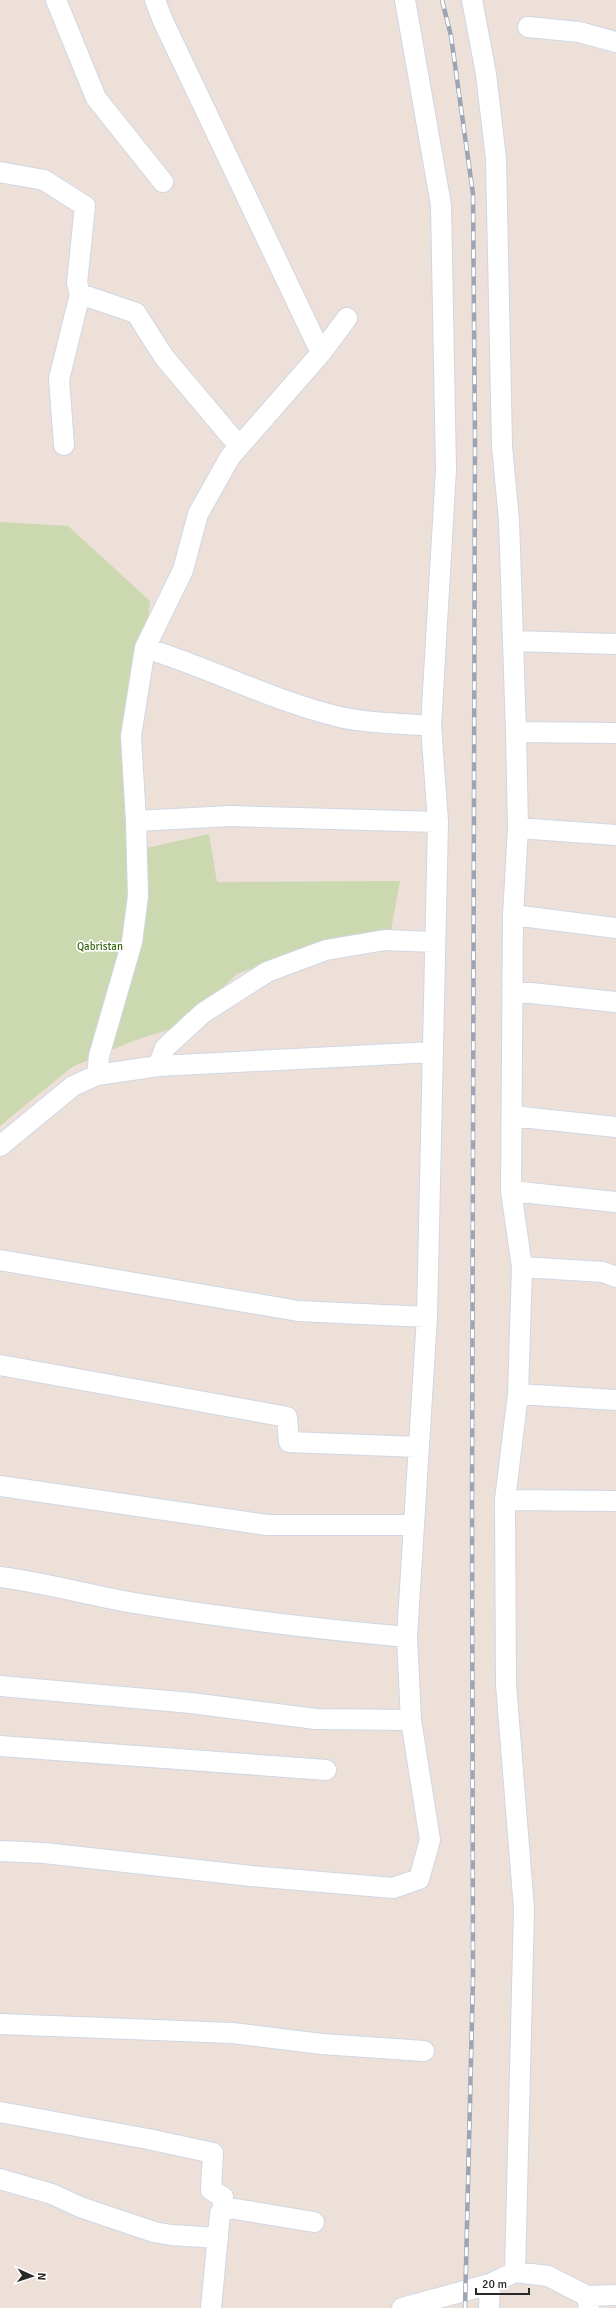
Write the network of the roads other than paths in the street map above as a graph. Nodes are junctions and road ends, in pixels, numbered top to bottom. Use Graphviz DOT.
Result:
graph roads {
  1 [pos="56,0"];
  2 [pos="156,0"];
  3 [pos="405,0"];
  4 [pos="472,0"];
  5 [pos="528,27"];
  6 [pos="616,42"];
  7 [pos="0,172"];
  8 [pos="163,182"];
  9 [pos="80,294"];
  10 [pos="347,318"];
  11 [pos="321,353"];
  12 [pos="64,445"];
  13 [pos="239,446"];
  14 [pos="513,641"];
  15 [pos="616,644"];
  16 [pos="145,648"];
  17 [pos="431,726"];
  18 [pos="516,732"];
  19 [pos="616,733"];
  20 [pos="136,821"];
  21 [pos="438,822"];
  22 [pos="518,828"];
  23 [pos="616,835"];
  24 [pos="513,915"];
  25 [pos="616,928"];
  26 [pos="434,942"];
  27 [pos="512,991"];
  28 [pos="616,1002"];
  29 [pos="433,1052"];
  30 [pos="158,1066"];
  31 [pos="96,1075"];
  32 [pos="512,1116"];
  33 [pos="616,1127"];
  34 [pos="0,1146"];
  35 [pos="511,1191"];
  36 [pos="616,1202"];
  37 [pos="0,1260"];
  38 [pos="522,1267"];
  39 [pos="616,1277"];
  40 [pos="427,1317"];
  41 [pos="0,1365"];
  42 [pos="518,1394"];
  43 [pos="616,1400"];
  44 [pos="418,1447"];
  45 [pos="0,1486"];
  46 [pos="505,1500"];
  47 [pos="616,1501"];
  48 [pos="413,1525"];
  49 [pos="0,1577"];
  50 [pos="407,1636"];
  51 [pos="0,1686"];
  52 [pos="411,1720"];
  53 [pos="0,1746"];
  54 [pos="326,1770"];
  55 [pos="0,1851"];
  56 [pos="0,2024"];
  57 [pos="424,2051"];
  58 [pos="0,2112"];
  59 [pos="0,2179"];
  60 [pos="223,2207"];
  61 [pos="314,2222"];
  62 [pos="218,2238"];
  63 [pos="515,2272"];
  64 [pos="490,2284"];
  65 [pos="616,2296"];
  66 [pos="588,2302"];
  67 [pos="211,2308"];
  68 [pos="402,2308"];
  69 [pos="489,2308"];
  1 -- 8 [label="street"];
  2 -- 11 [label="street"];
  3 -- 17 [label="street"];
  4 -- 14 [label="street"];
  5 -- 6 [label="street"];
  7 -- 9 [label="street"];
  9 -- 12 [label="street"];
  9 -- 13 [label="street"];
  10 -- 11 [label="street"];
  11 -- 13 [label="street"];
  13 -- 16 [label="street"];
  14 -- 15 [label="street"];
  14 -- 18 [label="street"];
  16 -- 17 [label="street"];
  16 -- 20 [label="street"];
  17 -- 21 [label="street"];
  18 -- 19 [label="street"];
  18 -- 22 [label="street"];
  20 -- 21 [label="street"];
  20 -- 31 [label="street"];
  21 -- 26 [label="street"];
  22 -- 23 [label="street"];
  22 -- 24 [label="street"];
  24 -- 25 [label="street"];
  24 -- 27 [label="street"];
  26 -- 29 [label="street"];
  26 -- 30 [label="street"];
  27 -- 28 [label="street"];
  27 -- 32 [label="street"];
  29 -- 30 [label="street"];
  29 -- 40 [label="street"];
  30 -- 31 [label="street"];
  31 -- 34 [label="street"];
  32 -- 33 [label="street"];
  32 -- 35 [label="street"];
  35 -- 36 [label="street"];
  35 -- 38 [label="street"];
  37 -- 40 [label="street"];
  38 -- 39 [label="street"];
  38 -- 42 [label="street"];
  40 -- 44 [label="street"];
  41 -- 44 [label="street"];
  42 -- 43 [label="street"];
  42 -- 46 [label="street"];
  44 -- 48 [label="street"];
  45 -- 48 [label="street"];
  46 -- 47 [label="street"];
  46 -- 63 [label="street"];
  48 -- 50 [label="street"];
  49 -- 50 [label="street"];
  50 -- 52 [label="street"];
  51 -- 52 [label="street"];
  52 -- 55 [label="street"];
  53 -- 54 [label="street"];
  56 -- 57 [label="street"];
  58 -- 60 [label="street"];
  59 -- 62 [label="street"];
  60 -- 61 [label="street"];
  60 -- 62 [label="street"];
  62 -- 67 [label="street"];
  63 -- 64 [label="street"];
  63 -- 66 [label="street"];
  64 -- 68 [label="street"];
  64 -- 69 [label="street"];
  65 -- 66 [label="street"];
}
